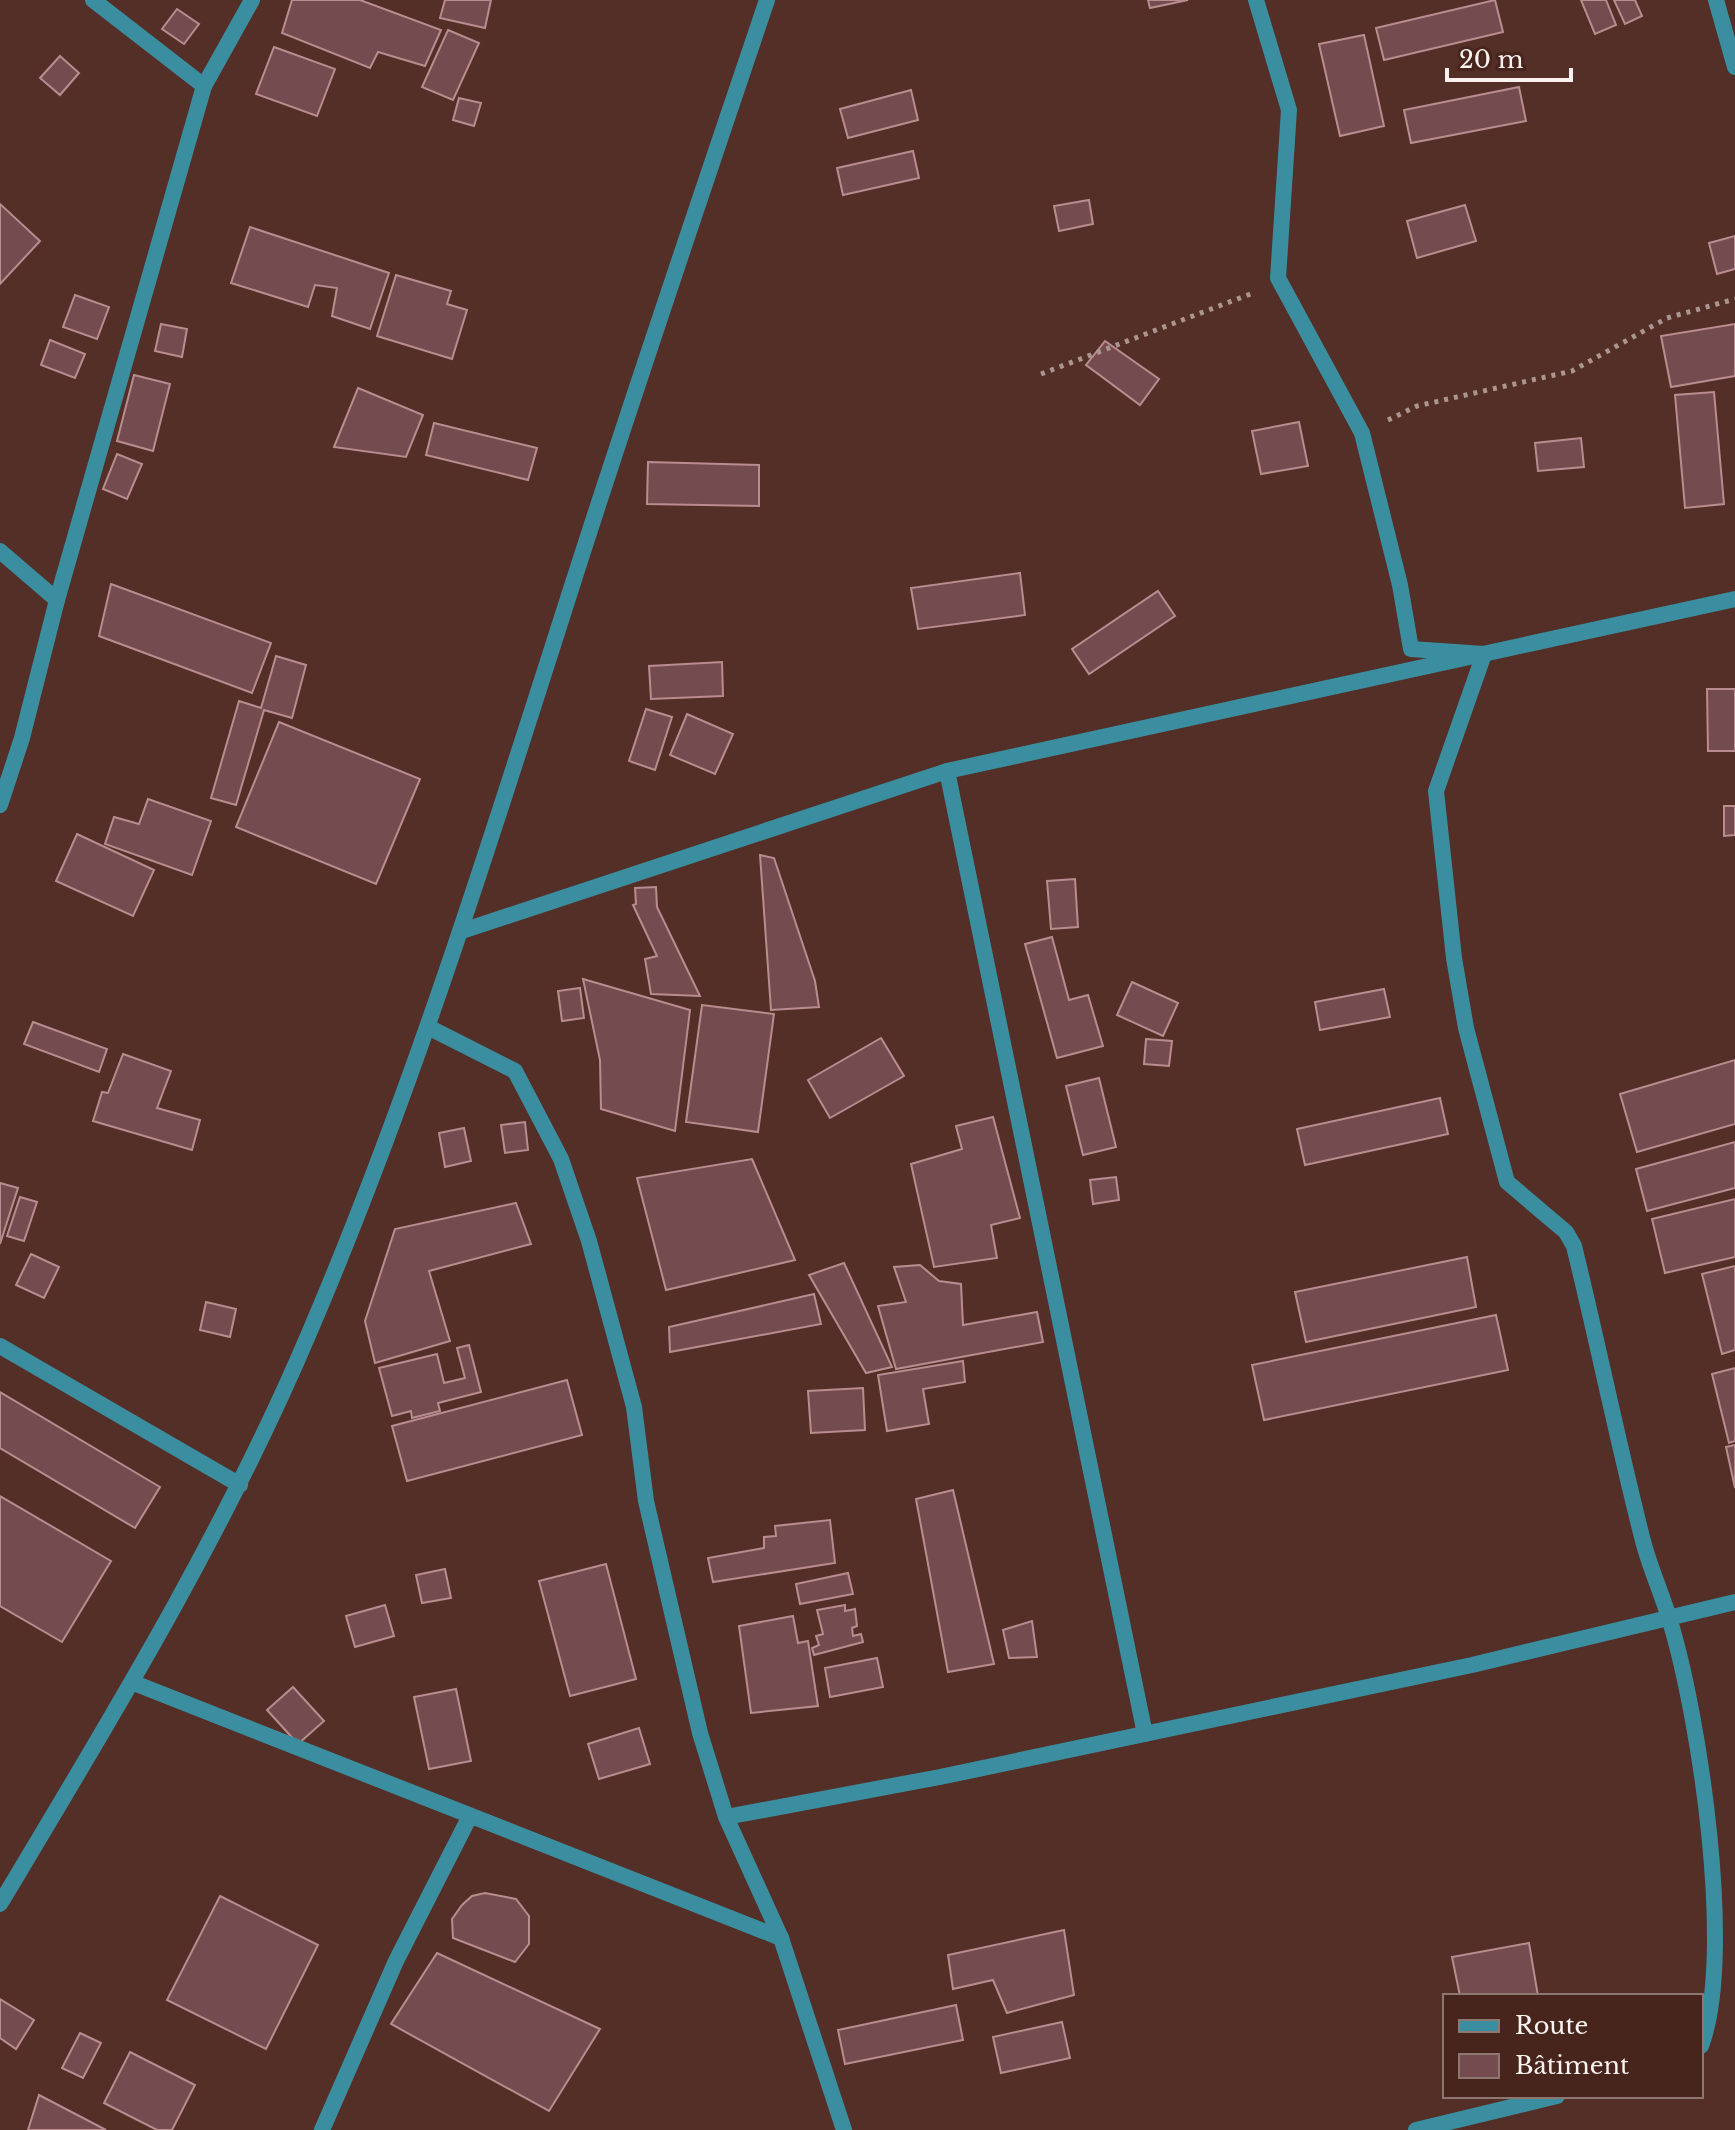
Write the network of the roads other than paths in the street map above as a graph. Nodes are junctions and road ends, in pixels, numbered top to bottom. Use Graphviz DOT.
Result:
graph roads {
  1 [pos="93,0"];
  2 [pos="252,0"];
  3 [pos="767,0"];
  4 [pos="1256,0"];
  5 [pos="1716,0"];
  6 [pos="1735,67"];
  7 [pos="204,86"];
  8 [pos="0,551"];
  9 [pos="1735,599"];
  10 [pos="57,600"];
  11 [pos="1484,654"];
  12 [pos="947,771"];
  13 [pos="0,805"];
  14 [pos="462,931"];
  15 [pos="430,1028"];
  16 [pos="0,1346"];
  17 [pos="240,1485"];
  18 [pos="1735,1602"];
  19 [pos="1670,1620"];
  20 [pos="134,1683"];
  21 [pos="1145,1734"];
  22 [pos="470,1816"];
  23 [pos="726,1817"];
  24 [pos="1,1900"];
  25 [pos="781,1938"];
  26 [pos="1703,2042"];
  27 [pos="1549,2098"];
  28 [pos="322,2130"];
  29 [pos="844,2130"];
  30 [pos="1416,2130"];
  1 -- 7 [label="street"];
  2 -- 7 [label="street"];
  3 -- 14 [label="street"];
  4 -- 11 [label="street"];
  5 -- 6 [label="street"];
  7 -- 10 [label="street"];
  8 -- 10 [label="street"];
  9 -- 11 [label="street"];
  10 -- 13 [label="street"];
  11 -- 12 [label="street"];
  11 -- 19 [label="street"];
  12 -- 14 [label="street"];
  12 -- 21 [label="street"];
  14 -- 15 [label="street"];
  15 -- 17 [label="street"];
  15 -- 23 [label="street"];
  16 -- 17 [label="street"];
  17 -- 20 [label="street"];
  18 -- 19 [label="street"];
  19 -- 21 [label="street"];
  19 -- 26 [label="street"];
  20 -- 22 [label="street"];
  20 -- 24 [label="street"];
  21 -- 23 [label="street"];
  22 -- 25 [label="street"];
  22 -- 28 [label="street"];
  23 -- 25 [label="street"];
  25 -- 29 [label="street"];
  27 -- 30 [label="street"];
}
